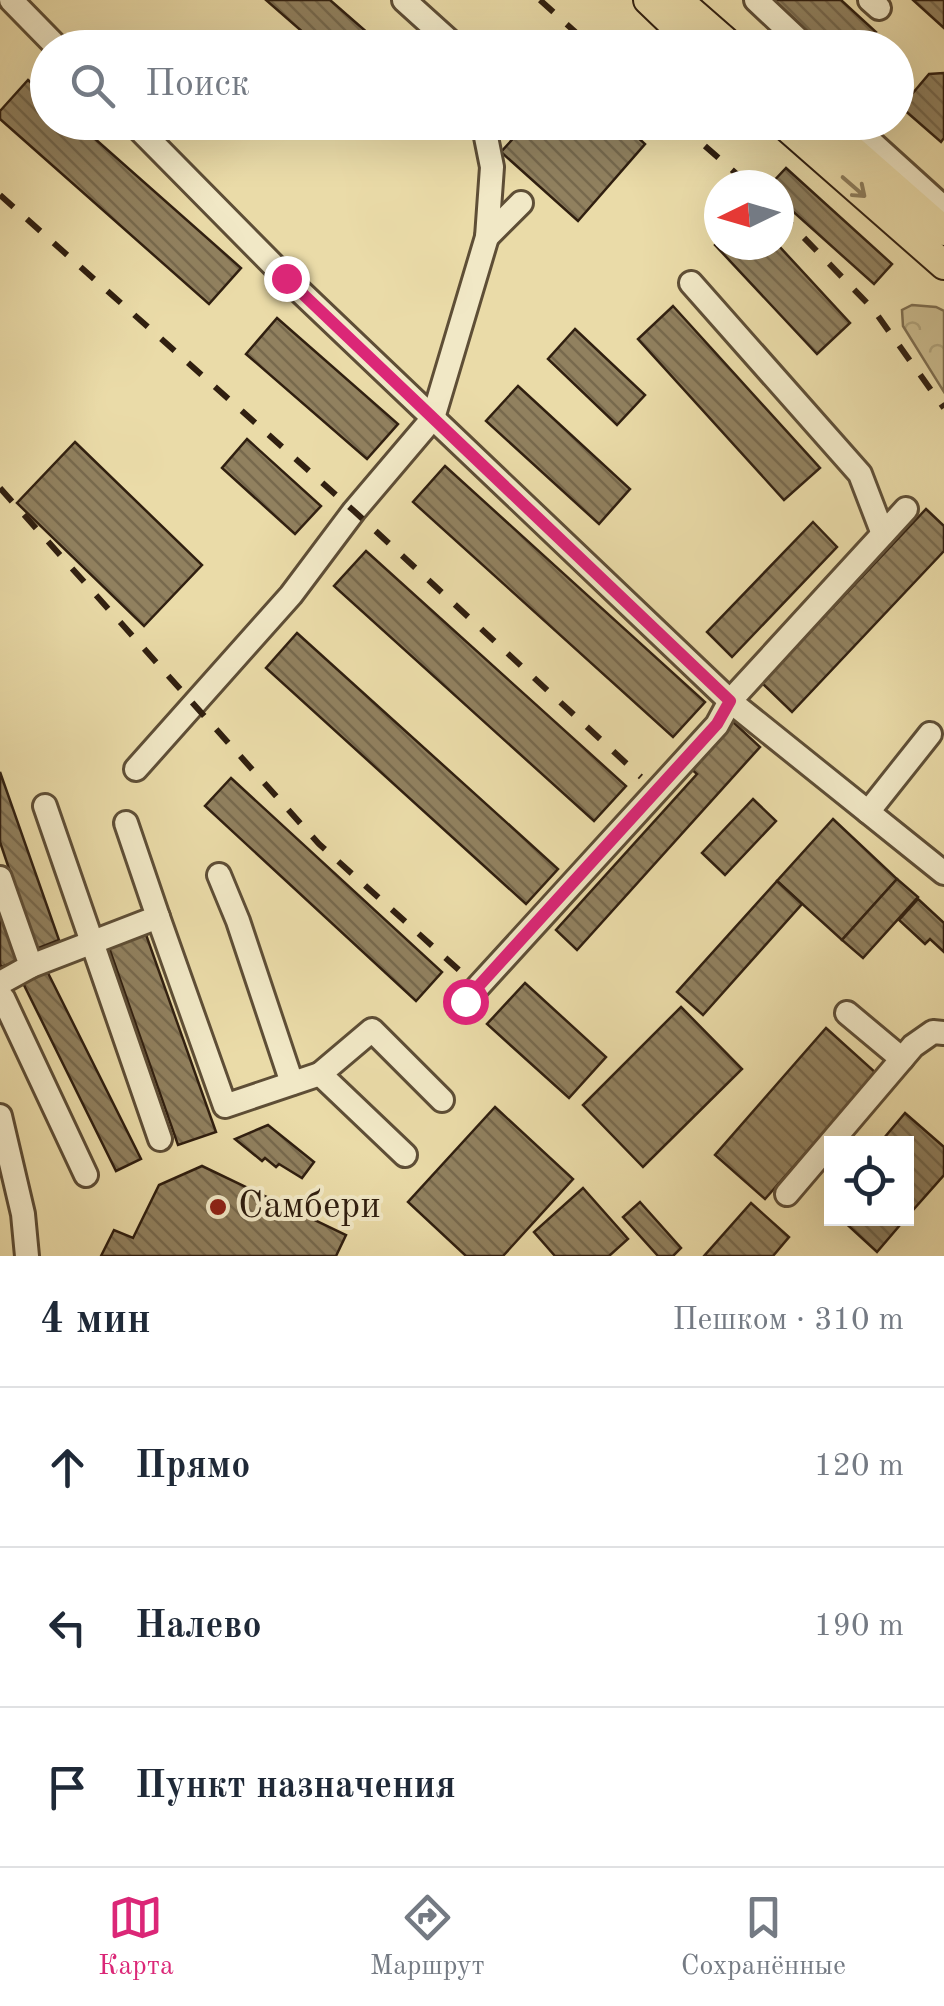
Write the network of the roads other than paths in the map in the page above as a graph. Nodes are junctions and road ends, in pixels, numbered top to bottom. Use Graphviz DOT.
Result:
graph roads {
  1 [pos="11,0"];
  2 [pos="404,0"];
  3 [pos="648,0"];
  4 [pos="678,0"];
  5 [pos="756,0"];
  6 [pos="40,30"];
  7 [pos="437,30"];
  8 [pos="679,30"];
  9 [pos="712,30"];
  10 [pos="788,30"];
  11 [pos="150,140"];
  12 [pos="487,140"];
  13 [pos="801,140"];
  14 [pos="841,140"];
  15 [pos="869,140"];
  16 [pos="521,203"];
  17 [pos="944,208"];
  18 [pos="944,230"];
  19 [pos="487,237"];
  20 [pos="944,266"];
  21 [pos="691,283"];
  22 [pos="433,418"];
  23 [pos="906,509"];
  24 [pos="883,534"];
  25 [pos="730,701"];
  26 [pos="930,734"];
  27 [pos="136,769"];
  28 [pos="46,806"];
  29 [pos="868,812"];
  30 [pos="126,824"];
  31 [pos="944,873"];
  32 [pos="219,874"];
  33 [pos="0,878"];
  34 [pos="158,916"];
  35 [pos="92,942"];
  36 [pos="31,966"];
  37 [pos="0,983"];
  38 [pos="0,998"];
  39 [pos="465,1001"];
  40 [pos="848,1013"];
  41 [pos="944,1033"];
  42 [pos="902,1059"];
  43 [pos="320,1074"];
  44 [pos="292,1083"];
  45 [pos="442,1100"];
  46 [pos="0,1116"];
  47 [pos="160,1140"];
  48 [pos="404,1155"];
  49 [pos="86,1175"];
  50 [pos="786,1194"];
  51 [pos="27,1256"];
  1 -- 6 [label="lane"];
  2 -- 7 [label="lane"];
  3 -- 8 [label="main road"];
  4 -- 9 [label="main road"];
  5 -- 10 [label="lane"];
  11 -- 22 [label="lane"];
  12 -- 19 [label="lane"];
  13 -- 20 [label="main road, one-way"];
  14 -- 18 [label="main road"];
  15 -- 17 [label="lane"];
  16 -- 19 [label="lane"];
  19 -- 22 [label="lane"];
  21 -- 24 [label="lane"];
  22 -- 25 [label="lane"];
  22 -- 27 [label="lane"];
  23 -- 24 [label="lane"];
  24 -- 25 [label="lane"];
  25 -- 29 [label="lane"];
  25 -- 39 [label="lane"];
  26 -- 29 [label="lane"];
  28 -- 35 [label="lane"];
  29 -- 31 [label="lane"];
  30 -- 34 [label="lane"];
  32 -- 44 [label="lane"];
  33 -- 36 [label="lane"];
  34 -- 35 [label="lane"];
  34 -- 44 [label="lane"];
  35 -- 36 [label="lane"];
  35 -- 47 [label="lane"];
  36 -- 37 [label="lane"];
  38 -- 49 [label="lane"];
  40 -- 42 [label="lane"];
  41 -- 42 [label="lane"];
  42 -- 50 [label="lane"];
  43 -- 44 [label="lane"];
  43 -- 45 [label="lane"];
  43 -- 48 [label="lane"];
  46 -- 51 [label="lane"];
}
